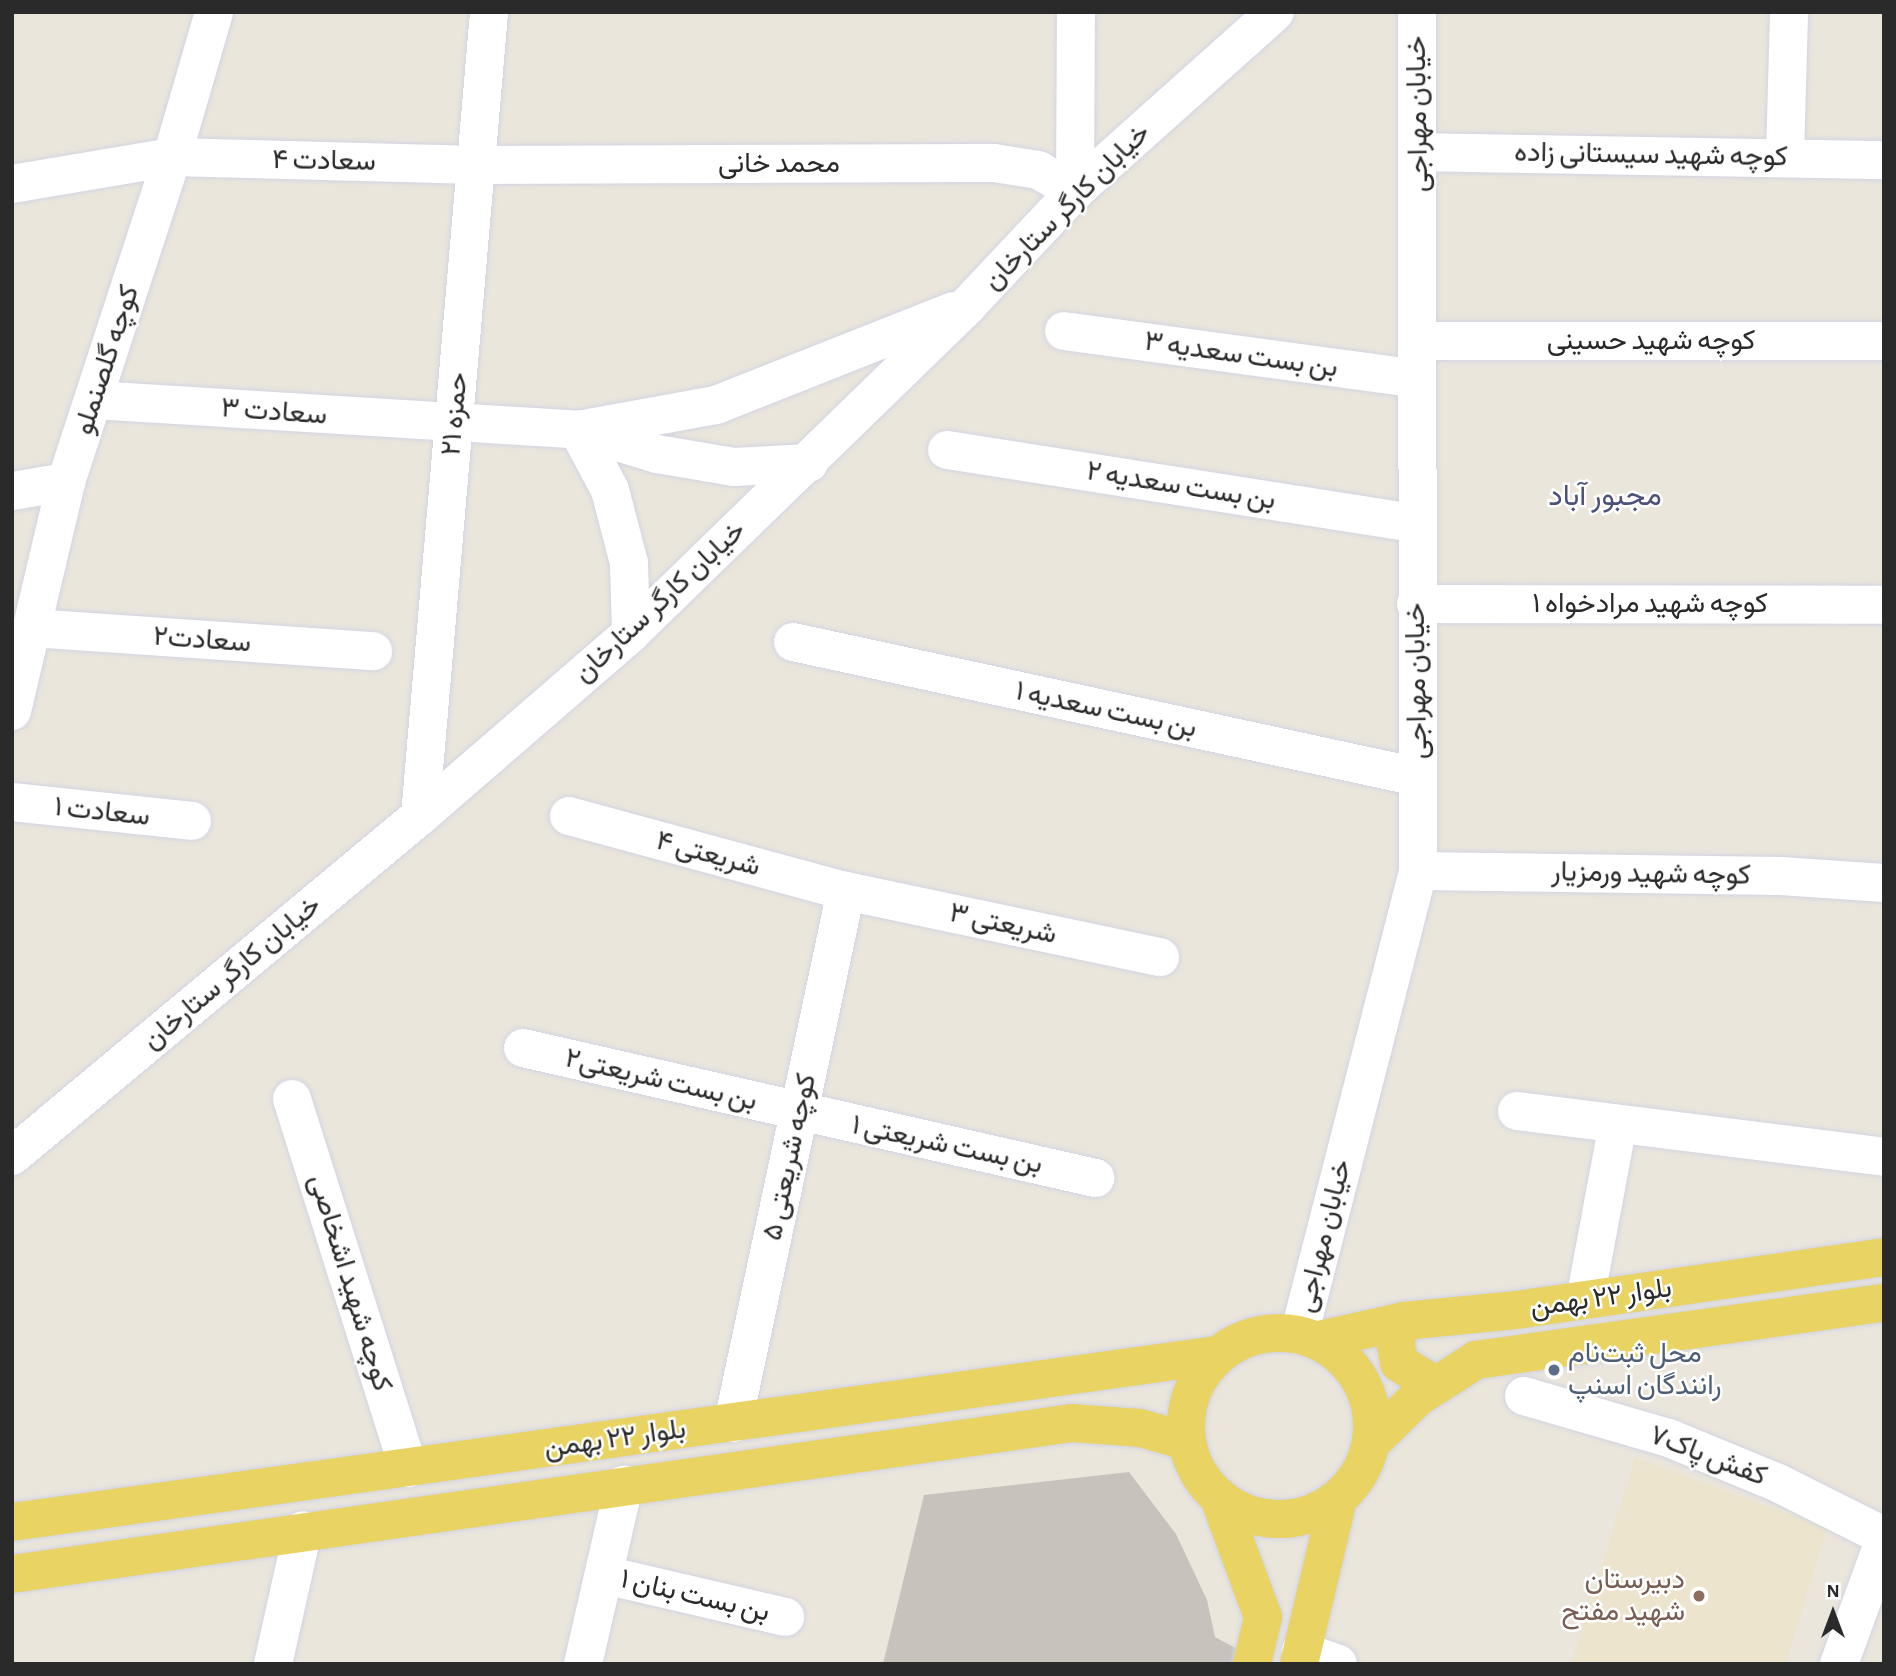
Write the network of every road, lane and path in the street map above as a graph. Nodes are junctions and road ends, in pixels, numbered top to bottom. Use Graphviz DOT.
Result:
graph roads {
  1 [pos="214,12"];
  2 [pos="489,12"];
  3 [pos="1076,12"];
  4 [pos="1275,12"];
  5 [pos="1417,12"];
  6 [pos="1789,12"];
  7 [pos="1419,152"];
  8 [pos="1785,157"];
  9 [pos="172,158"];
  10 [pos="1884,160"];
  11 [pos="477,165"];
  12 [pos="12,184"];
  13 [pos="1075,191"];
  14 [pos="968,305"];
  15 [pos="1064,331"];
  16 [pos="1418,341"];
  17 [pos="1884,341"];
  18 [pos="1417,379"];
  19 [pos="94,400"];
  20 [pos="455,425"];
  21 [pos="578,430"];
  22 [pos="947,450"];
  23 [pos="809,463"];
  24 [pos="66,482"];
  25 [pos="12,491"];
  26 [pos="1415,523"];
  27 [pos="1416,604"];
  28 [pos="1884,605"];
  29 [pos="32,628"];
  30 [pos="631,633"];
  31 [pos="793,642"];
  32 [pos="373,651"];
  33 [pos="13,705"];
  34 [pos="1418,777"];
  35 [pos="12,802"];
  36 [pos="421,816"];
  37 [pos="569,816"];
  38 [pos="192,821"];
  39 [pos="1418,871"];
  40 [pos="1884,883"];
  41 [pos="846,891"];
  42 [pos="1160,957"];
  43 [pos="523,1048"];
  44 [pos="292,1099"];
  45 [pos="1517,1111"];
  46 [pos="799,1113"];
  47 [pos="1618,1124"];
  48 [pos="12,1156"];
  49 [pos="1884,1157"];
  50 [pos="1095,1178"];
  51 [pos="1884,1257"];
  52 [pos="1585,1300"];
  53 [pos="1884,1303"];
  54 [pos="1404,1321"];
  55 [pos="1309,1337"];
  56 [pos="1217,1355"];
  57 [pos="1111,1372"];
  58 [pos="1434,1385"];
  59 [pos="1524,1396"];
  60 [pos="733,1423"];
  61 [pos="1106,1425"];
  62 [pos="1186,1441"];
  63 [pos="1372,1442"];
  64 [pos="408,1468"];
  65 [pos="624,1485"];
  66 [pos="1219,1498"];
  67 [pos="1338,1499"];
  68 [pos="12,1522"];
  69 [pos="303,1530"];
  70 [pos="1884,1538"];
  71 [pos="12,1574"];
  72 [pos="605,1575"];
  73 [pos="1874,1597"];
  74 [pos="785,1617"];
  75 [pos="1263,1617"];
  76 [pos="1302,1645"];
  77 [pos="273,1664"];
  78 [pos="583,1664"];
  79 [pos="1252,1664"];
  80 [pos="1338,1664"];
  81 [pos="1839,1664"];
  1 -- 9 [label="street, کوچه گلصنملو"];
  2 -- 11 [label="street, حمزه ۲۱"];
  3 -- 13 [label="street"];
  4 -- 13 [label="street, خیابان کارگر ستارخان"];
  5 -- 7 [label="street, خیابان مهراجی"];
  6 -- 8 [label="street"];
  7 -- 8 [label="street, کوچه شهید سیستانی زاده"];
  7 -- 16 [label="street, خیابان مهراجی"];
  8 -- 10 [label="street, کوچه شهید سیستانی زاده"];
  9 -- 11 [label="street, سعادت ۴"];
  9 -- 12 [label="street, سعادت ۴"];
  9 -- 19 [label="street, کوچه گلصنملو"];
  11 -- 13 [label="street, محمد خانی"];
  11 -- 20 [label="street, حمزه ۲۱"];
  13 -- 14 [label="street, خیابان کارگر ستارخان"];
  14 -- 21 [label="street"];
  14 -- 23 [label="street, خیابان کارگر ستارخان"];
  15 -- 18 [label="street, بن بست سعدیه ۳"];
  16 -- 17 [label="street, کوچه شهید حسینی"];
  16 -- 18 [label="street, خیابان مهراجی"];
  18 -- 26 [label="street, خیابان مهراجی"];
  19 -- 20 [label="street, سعادت ۳"];
  19 -- 24 [label="street, کوچه گلصنملو"];
  20 -- 21 [label="street, سعادت ۳"];
  20 -- 36 [label="street, حمزه ۲۱"];
  21 -- 23 [label="street"];
  21 -- 30 [label="street"];
  22 -- 26 [label="street, بن بست سعدیه ۲"];
  23 -- 30 [label="street, خیابان کارگر ستارخان"];
  24 -- 25 [label="street"];
  24 -- 29 [label="street, کوچه گلصنملو"];
  26 -- 27 [label="street, خیابان مهراجی"];
  27 -- 28 [label="street, ۱ کوچه شهید مرادخواه"];
  27 -- 34 [label="street, خیابان مهراجی"];
  29 -- 32 [label="street, سعادت۲"];
  29 -- 33 [label="street, کوچه گلصنملو"];
  30 -- 36 [label="street, خیابان کارگر ستارخان"];
  31 -- 34 [label="street, بن بست سعدیه ۱"];
  34 -- 39 [label="street, خیابان مهراجی"];
  35 -- 38 [label="street, سعادت ۱"];
  36 -- 48 [label="street, خیابان کارگر ستارخان"];
  37 -- 41 [label="street, شریعتی ۴"];
  39 -- 40 [label="street, کوچه شهید ورمزیار"];
  39 -- 55 [label="street, خیابان مهراجی"];
  41 -- 42 [label="street, شریعتی ۳"];
  41 -- 46 [label="street, ۵ کوچه شریعتی"];
  43 -- 46 [label="street, بن بست شریعتی۲"];
  44 -- 64 [label="street, کوچه شهید اشخاصی"];
  45 -- 47 [label="street"];
  46 -- 50 [label="street, بن بست شریعتی ۱"];
  46 -- 60 [label="street, ۵ کوچه شریعتی"];
  47 -- 49 [label="street"];
  47 -- 52 [label="street"];
  51 -- 52 [label="main road, بلوار ۲۲ بهمن"];
  52 -- 54 [label="main road, بلوار ۲۲ بهمن"];
  53 -- 58 [label="main road, بلوار ۲۲ بهمن"];
  54 -- 55 [label="main road, بلوار ۲۲ بهمن"];
  54 -- 58 [label="main road"];
  55 -- 56 [label="main road"];
  55 -- 63 [label="main road"];
  56 -- 57 [label="main road, بلوار ۲۲ بهمن"];
  56 -- 62 [label="main road"];
  57 -- 60 [label="main road, بلوار ۲۲ بهمن"];
  57 -- 61 [label="main road"];
  58 -- 63 [label="main road, بلوار ۲۲ بهمن"];
  59 -- 70 [label="street, کفش پاک۷"];
  60 -- 64 [label="main road, بلوار ۲۲ بهمن"];
  61 -- 62 [label="main road, بلوار ۲۲ بهمن"];
  61 -- 65 [label="main road, بلوار ۲۲ بهمن"];
  62 -- 66 [label="main road"];
  63 -- 67 [label="main road"];
  64 -- 68 [label="main road, بلوار ۲۲ بهمن"];
  65 -- 69 [label="main road, بلوار ۲۲ بهمن"];
  65 -- 72 [label="street"];
  66 -- 67 [label="main road"];
  66 -- 75 [label="main road"];
  67 -- 76 [label="main road"];
  69 -- 71 [label="main road, بلوار ۲۲ بهمن"];
  69 -- 77 [label="street"];
  70 -- 73 [label="street"];
  72 -- 74 [label="street, بن بست بنان ۱"];
  72 -- 78 [label="street"];
  73 -- 81 [label="street"];
  75 -- 76 [label="main road"];
  75 -- 79 [label="main road"];
  76 -- 80 [label="street"];
}
